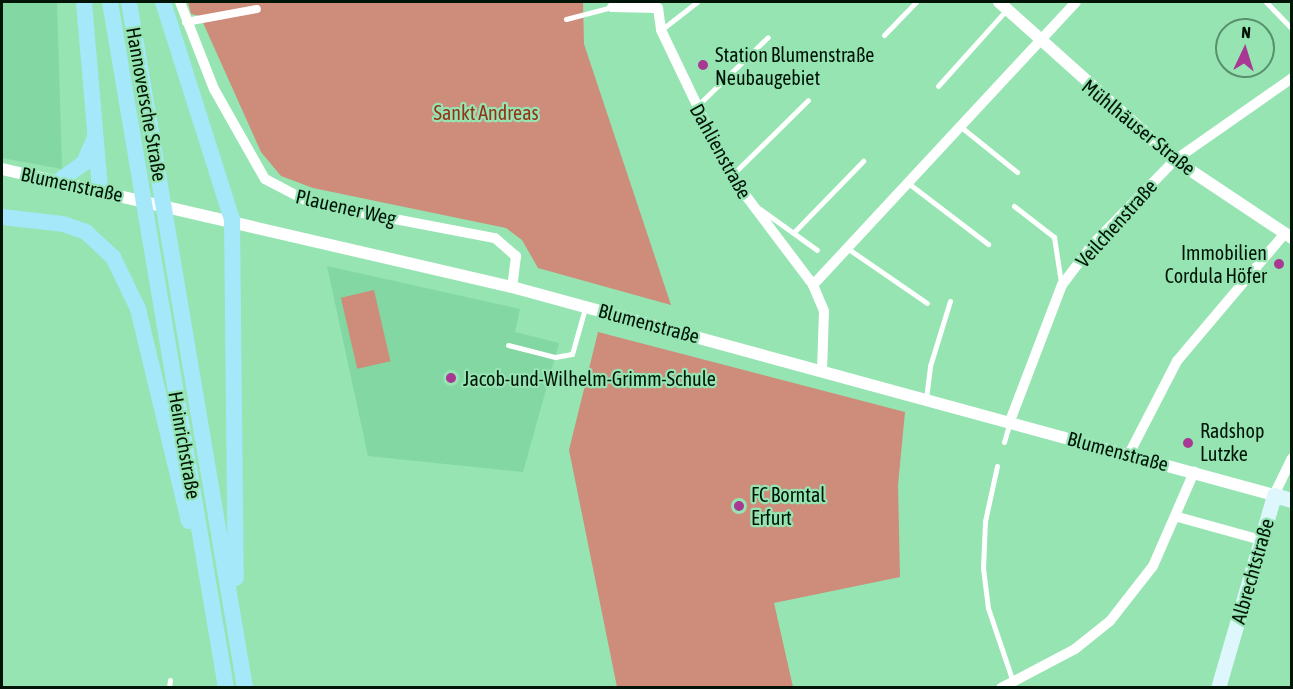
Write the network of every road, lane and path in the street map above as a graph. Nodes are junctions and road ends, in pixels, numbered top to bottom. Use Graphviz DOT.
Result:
graph roads {
  1 [pos="84,2"];
  2 [pos="110,2"];
  3 [pos="129,2"];
  4 [pos="163,2"];
  5 [pos="180,2"];
  6 [pos="696,2"];
  7 [pos="916,2"];
  8 [pos="1076,2"];
  9 [pos="1266,2"];
  10 [pos="1003,5"];
  11 [pos="612,7"];
  12 [pos="257,9"];
  13 [pos="566,19"];
  14 [pos="186,22"];
  15 [pos="1292,29"];
  16 [pos="661,30"];
  17 [pos="884,35"];
  18 [pos="768,37"];
  19 [pos="1041,42"];
  20 [pos="1292,78"];
  21 [pos="938,86"];
  22 [pos="808,100"];
  23 [pos="696,108"];
  24 [pos="961,127"];
  25 [pos="95,135"];
  26 [pos="863,160"];
  27 [pos="1175,160"];
  28 [pos="2,169"];
  29 [pos="1017,172"];
  30 [pos="731,176"];
  31 [pos="59,181"];
  32 [pos="908,183"];
  33 [pos="100,190"];
  34 [pos="750,202"];
  35 [pos="143,203"];
  36 [pos="1014,206"];
  37 [pos="164,207"];
  38 [pos="2,217"];
  39 [pos="232,220"];
  40 [pos="795,231"];
  41 [pos="1288,236"];
  42 [pos="988,243"];
  43 [pos="847,248"];
  44 [pos="817,250"];
  45 [pos="813,285"];
  46 [pos="1062,285"];
  47 [pos="512,287"];
  48 [pos="950,301"];
  49 [pos="927,303"];
  50 [pos="585,306"];
  51 [pos="508,345"];
  52 [pos="822,370"];
  53 [pos="927,399"];
  54 [pos="1010,422"];
  55 [pos="1004,442"];
  56 [pos="1129,454"];
  57 [pos="1292,458"];
  58 [pos="997,466"];
  59 [pos="1194,472"];
  60 [pos="1274,495"];
  61 [pos="1292,500"];
  62 [pos="1178,517"];
  63 [pos="201,535"];
  64 [pos="1261,540"];
  65 [pos="234,618"];
  66 [pos="170,680"];
  67 [pos="1017,684"];
  68 [pos="169,687"];
  69 [pos="226,687"];
  70 [pos="245,687"];
  71 [pos="1001,687"];
  72 [pos="1218,687"];
  1 -- 25 [label="highway"];
  2 -- 35 [label="highway, Hannoversche Straße"];
  3 -- 37 [label="highway, Hannoversche Straße"];
  4 -- 39 [label="highway"];
  5 -- 14 [label="street, Plauener Weg"];
  6 -- 16 [label="lane"];
  7 -- 17 [label="lane"];
  8 -- 19 [label="street"];
  9 -- 15 [label="lane"];
  10 -- 19 [label="street, Mühlhäuser Straße"];
  10 -- 21 [label="lane"];
  11 -- 13 [label="lane, Dahlienstraße"];
  11 -- 16 [label="street, Dahlienstraße"];
  12 -- 14 [label="street"];
  14 -- 47 [label="street, Plauener Weg"];
  16 -- 23 [label="street, Dahlienstraße"];
  18 -- 23 [label="lane"];
  19 -- 24 [label="street"];
  19 -- 27 [label="street, Mühlhäuser Straße"];
  20 -- 27 [label="street, Veilchenstraße"];
  22 -- 30 [label="lane"];
  23 -- 30 [label="street, Dahlienstraße"];
  24 -- 29 [label="lane"];
  24 -- 32 [label="street"];
  25 -- 31 [label="highway"];
  25 -- 33 [label="highway"];
  26 -- 40 [label="lane"];
  27 -- 41 [label="street, Mühlhäuser Straße"];
  27 -- 46 [label="street, Veilchenstraße"];
  28 -- 31 [label="street, Blumenstraße"];
  30 -- 34 [label="street, Dahlienstraße"];
  31 -- 33 [label="street, Blumenstraße"];
  32 -- 42 [label="lane"];
  32 -- 43 [label="street"];
  33 -- 39 [label="street, Blumenstraße"];
  34 -- 40 [label="lane"];
  34 -- 45 [label="street, Dahlienstraße"];
  35 -- 63 [label="highway, Heinrichstraße"];
  36 -- 46 [label="lane"];
  37 -- 65 [label="highway, Heinrichstraße"];
  38 -- 63 [label="highway"];
  39 -- 47 [label="street, Blumenstraße"];
  39 -- 65 [label="highway"];
  40 -- 44 [label="lane"];
  41 -- 56 [label="street"];
  43 -- 45 [label="street"];
  43 -- 49 [label="lane"];
  45 -- 52 [label="street, Dahlienstraße"];
  46 -- 54 [label="street, Veilchenstraße"];
  47 -- 50 [label="street, Blumenstraße"];
  48 -- 53 [label="lane"];
  50 -- 51 [label="lane"];
  50 -- 52 [label="street, Blumenstraße"];
  52 -- 53 [label="street, Blumenstraße"];
  53 -- 54 [label="street, Blumenstraße"];
  54 -- 55 [label="lane"];
  54 -- 56 [label="street, Blumenstraße"];
  56 -- 59 [label="street, Blumenstraße"];
  57 -- 60 [label="street, Albrechtstraße"];
  58 -- 67 [label="lane"];
  59 -- 60 [label="street, Blumenstraße"];
  59 -- 62 [label="street"];
  60 -- 61 [label="main road, Blumenstraße"];
  60 -- 64 [label="main road, Albrechtstraße"];
  62 -- 64 [label="street"];
  62 -- 67 [label="street"];
  63 -- 69 [label="highway, Heinrichstraße"];
  64 -- 72 [label="main road, Albrechtstraße"];
  65 -- 70 [label="highway, Heinrichstraße"];
  66 -- 68 [label="lane"];
  67 -- 71 [label="street"];
}
